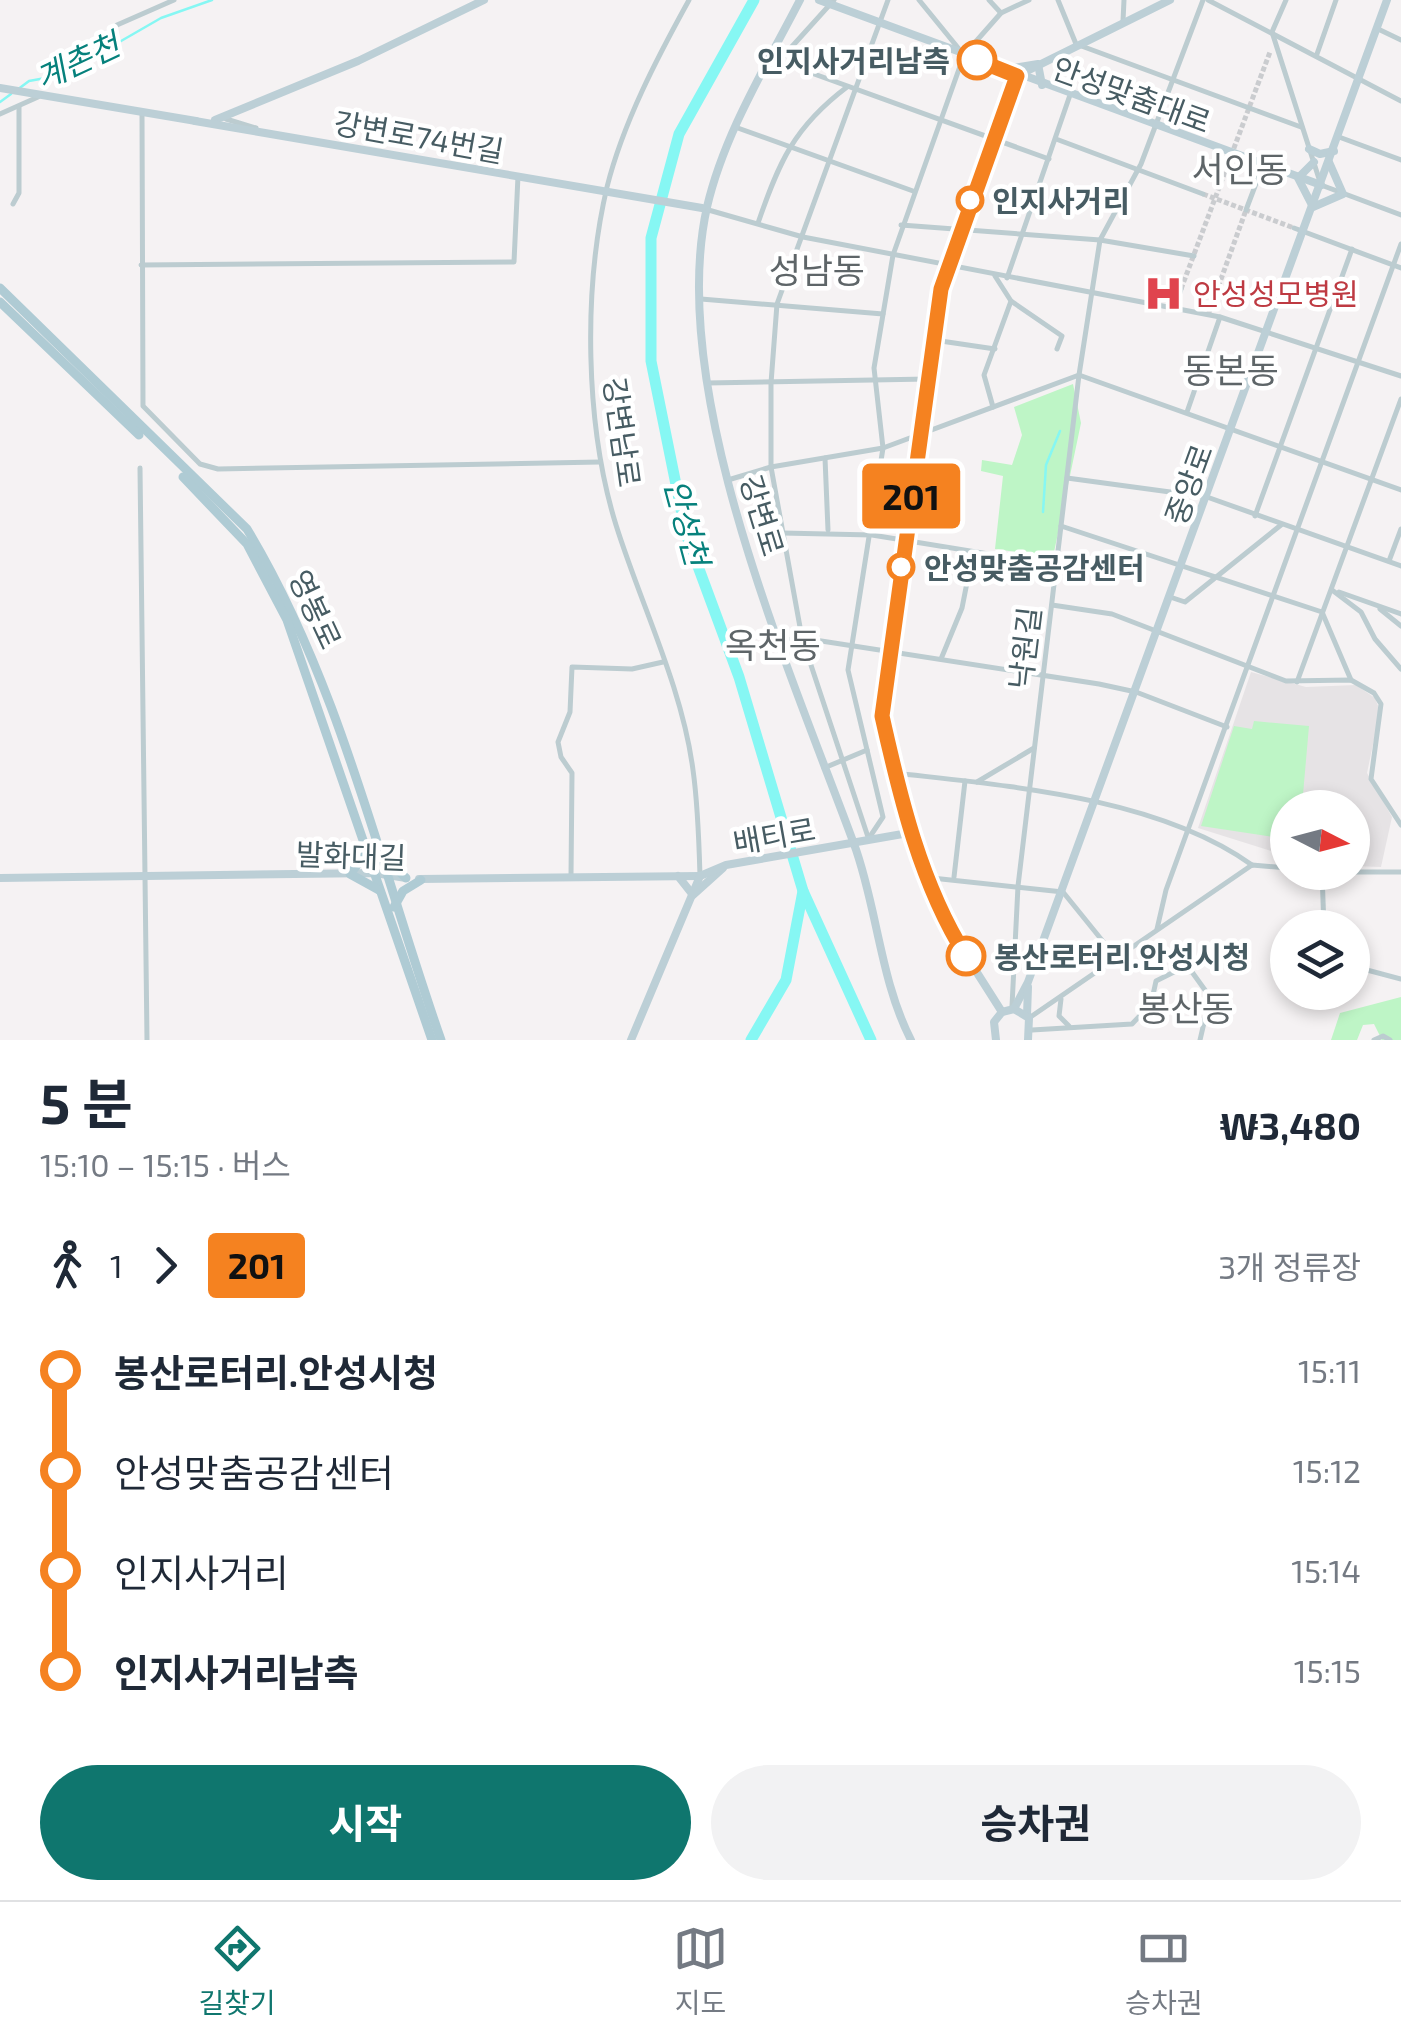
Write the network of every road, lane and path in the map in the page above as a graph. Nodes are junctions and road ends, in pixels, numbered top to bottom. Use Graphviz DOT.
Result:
graph roads {
  1 [pos="174,0"];
  2 [pos="484,0"];
  3 [pos="688,0"];
  4 [pos="800,0"];
  5 [pos="819,0"];
  6 [pos="888,0"];
  7 [pos="919,0"];
  8 [pos="989,0"];
  9 [pos="1030,0"];
  10 [pos="1058,0"];
  11 [pos="1124,0"];
  12 [pos="1170,0"];
  13 [pos="1205,0"];
  14 [pos="1286,0"];
  15 [pos="1336,0"];
  16 [pos="1387,0"];
  17 [pos="832,2"];
  18 [pos="1001,13"];
  19 [pos="1124,21"];
  20 [pos="880,24"];
  21 [pos="117,25"];
  22 [pos="1376,28"];
  23 [pos="1274,36"];
  24 [pos="1401,40"];
  25 [pos="1076,44"];
  26 [pos="1270,52"];
  27 [pos="1316,54"];
  28 [pos="964,55"];
  29 [pos="774,60"];
  30 [pos="1038,64"];
  31 [pos="1002,70"];
  32 [pos="1017,76"];
  33 [pos="1358,78"];
  34 [pos="1172,80"];
  35 [pos="1042,85"];
  36 [pos="847,87"];
  37 [pos="0,88"];
  38 [pos="856,90"];
  39 [pos="1011,91"];
  40 [pos="1070,95"];
  41 [pos="35,96"];
  42 [pos="1401,100"];
  43 [pos="19,106"];
  44 [pos="245,110"];
  45 [pos="0,114"];
  46 [pos="142,114"];
  47 [pos="226,119"];
  48 [pos="195,121"];
  49 [pos="940,123"];
  50 [pos="245,125"];
  51 [pos="735,127"];
  52 [pos="1156,127"];
  53 [pos="1302,127"];
  54 [pos="259,129"];
  55 [pos="1339,137"];
  56 [pos="991,139"];
  57 [pos="1056,139"];
  58 [pos="790,146"];
  59 [pos="1310,149"];
  60 [pos="1334,151"];
  61 [pos="1049,159"];
  62 [pos="1401,160"];
  63 [pos="831,161"];
  64 [pos="1314,162"];
  65 [pos="1330,162"];
  66 [pos="1262,165"];
  67 [pos="1137,172"];
  68 [pos="518,176"];
  69 [pos="1298,178"];
  70 [pos="1321,185"];
  71 [pos="606,190"];
  72 [pos="912,192"];
  73 [pos="1203,194"];
  74 [pos="1344,194"];
  75 [pos="14,204"];
  76 [pos="1313,208"];
  77 [pos="704,209"];
  78 [pos="1246,210"];
  79 [pos="1401,215"];
  80 [pos="758,225"];
  81 [pos="901,225"];
  82 [pos="960,229"];
  83 [pos="1299,230"];
  84 [pos="1024,233"];
  85 [pos="803,237"];
  86 [pos="1100,240"];
  87 [pos="1401,244"];
  88 [pos="1352,249"];
  89 [pos="892,254"];
  90 [pos="1194,256"];
  91 [pos="140,265"];
  92 [pos="947,266"];
  93 [pos="1397,266"];
  94 [pos="994,276"];
  95 [pos="1007,278"];
  96 [pos="0,288"];
  97 [pos="1181,289"];
  98 [pos="1092,294"];
  99 [pos="701,299"];
  100 [pos="1011,301"];
  101 [pos="0,302"];
  102 [pos="777,304"];
  103 [pos="1175,309"];
  104 [pos="883,314"];
  105 [pos="1220,317"];
  106 [pos="1267,332"];
  107 [pos="934,340"];
  108 [pos="1315,348"];
  109 [pos="995,349"];
  110 [pos="1057,349"];
  111 [pos="1358,363"];
  112 [pos="1079,375"];
  113 [pos="1401,376"];
  114 [pos="928,380"];
  115 [pos="874,382"];
  116 [pos="707,383"];
  117 [pos="771,384"];
  118 [pos="1401,399"];
  119 [pos="993,408"];
  120 [pos="1186,412"];
  121 [pos="1232,430"];
  122 [pos="920,436"];
  123 [pos="1281,447"];
  124 [pos="883,448"];
  125 [pos="825,458"];
  126 [pos="600,462"];
  127 [pos="1324,462"];
  128 [pos="140,468"];
  129 [pos="771,468"];
  130 [pos="1067,478"];
  131 [pos="1373,479"];
  132 [pos="728,480"];
  133 [pos="1401,490"];
  134 [pos="1207,498"];
  135 [pos="1255,516"];
  136 [pos="1281,525"];
  137 [pos="1061,526"];
  138 [pos="1401,529"];
  139 [pos="828,531"];
  140 [pos="1299,531"];
  141 [pos="782,533"];
  142 [pos="872,535"];
  143 [pos="905,541"];
  144 [pos="1347,546"];
  145 [pos="972,552"];
  146 [pos="1389,561"];
  147 [pos="1182,564"];
  148 [pos="1056,565"];
  149 [pos="1401,566"];
  150 [pos="1217,576"];
  151 [pos="1331,590"];
  152 [pos="1273,597"];
  153 [pos="1170,598"];
  154 [pos="1052,604"];
  155 [pos="1374,604"];
  156 [pos="1322,612"];
  157 [pos="1401,614"];
  158 [pos="1401,626"];
  159 [pos="1158,633"];
  160 [pos="802,638"];
  161 [pos="779,641"];
  162 [pos="852,645"];
  163 [pos="889,652"];
  164 [pos="941,660"];
  165 [pos="662,662"];
  166 [pos="1248,669"];
  167 [pos="1401,669"];
  168 [pos="1042,675"];
  169 [pos="1351,680"];
  170 [pos="1296,683"];
  171 [pos="1136,692"];
  172 [pos="1227,727"];
  173 [pos="1034,748"];
  174 [pos="868,750"];
  175 [pos="844,761"];
  176 [pos="823,768"];
  177 [pos="895,773"];
  178 [pos="965,781"];
  179 [pos="977,782"];
  180 [pos="1029,790"];
  181 [pos="1097,801"];
  182 [pos="1401,826"];
  183 [pos="914,832"];
  184 [pos="1188,832"];
  185 [pos="868,840"];
  186 [pos="851,844"];
  187 [pos="373,851"];
  188 [pos="1252,864"];
  189 [pos="1270,866"];
  190 [pos="715,872"];
  191 [pos="1370,872"];
  192 [pos="1401,872"];
  193 [pos="350,874"];
  194 [pos="380,874"];
  195 [pos="678,876"];
  196 [pos="700,876"];
  197 [pos="954,877"];
  198 [pos="0,878"];
  199 [pos="145,878"];
  200 [pos="406,878"];
  201 [pos="571,878"];
  202 [pos="929,878"];
  203 [pos="422,880"];
  204 [pos="1018,886"];
  205 [pos="380,891"];
  206 [pos="1063,892"];
  207 [pos="693,895"];
  208 [pos="394,907"];
  209 [pos="1157,929"];
  210 [pos="1118,960"];
  211 [pos="1370,971"];
  212 [pos="1401,979"];
  213 [pos="1028,982"];
  214 [pos="1061,999"];
  215 [pos="1013,1009"];
  216 [pos="1002,1012"];
  217 [pos="1028,1017"];
  218 [pos="1072,1028"];
  219 [pos="1032,1030"];
  220 [pos="148,1040"];
  221 [pos="432,1040"];
  222 [pos="441,1040"];
  223 [pos="631,1040"];
  224 [pos="912,1040"];
  225 [pos="996,1040"];
  226 [pos="1028,1040"];
  227 [pos="1200,1040"];
  228 [pos="1374,1040"];
  229 [pos="1390,1040"];
  1 -- 21 [label="street"];
  2 -- 44 [label="main road"];
  3 -- 71 [label="street, 강변남로"];
  4 -- 29 [label="main road, 강변로"];
  5 -- 17 [label="main road, 안성맞춤대로"];
  6 -- 20 [label="street"];
  7 -- 28 [label="street"];
  8 -- 18 [label="street"];
  9 -- 18 [label="street"];
  10 -- 25 [label="street"];
  11 -- 19 [label="street"];
  12 -- 19 [label="main road"];
  13 -- 23 [label="street"];
  13 -- 34 [label="street, 낙원길"];
  14 -- 23 [label="street"];
  15 -- 27 [label="street"];
  16 -- 22 [label="main road, 중앙로"];
  17 -- 20 [label="main road, 안성맞춤대로"];
  17 -- 29 [label="street"];
  18 -- 28 [label="street"];
  19 -- 25 [label="main road"];
  20 -- 28 [label="main road, 안성맞춤대로"];
  20 -- 38 [label="street"];
  22 -- 24 [label="street"];
  22 -- 33 [label="main road, 중앙로"];
  23 -- 26 [label="street"];
  23 -- 27 [label="street"];
  23 -- 53 [label="street"];
  25 -- 30 [label="main road"];
  25 -- 34 [label="street"];
  27 -- 33 [label="street"];
  28 -- 31 [label="main road, 안성맞춤대로"];
  28 -- 49 [label="street"];
  29 -- 36 [label="street"];
  29 -- 51 [label="main road, 강변로"];
  30 -- 31 [label="main road"];
  30 -- 32 [label="main road"];
  30 -- 35 [label="main road"];
  31 -- 32 [label="main road, 안성맞춤대로"];
  31 -- 39 [label="main road"];
  32 -- 35 [label="main road, 안성맞춤대로"];
  32 -- 39 [label="main road"];
  33 -- 42 [label="street"];
  33 -- 55 [label="main road, 중앙로"];
  34 -- 52 [label="street, 낙원길"];
  34 -- 53 [label="street"];
  35 -- 40 [label="main road, 안성맞춤대로"];
  36 -- 38 [label="street"];
  36 -- 58 [label="street"];
  37 -- 41 [label="main road"];
  38 -- 49 [label="street"];
  38 -- 63 [label="street"];
  39 -- 56 [label="main road"];
  40 -- 52 [label="main road, 안성맞춤대로"];
  40 -- 57 [label="street"];
  41 -- 43 [label="street"];
  41 -- 46 [label="main road"];
  43 -- 45 [label="street"];
  43 -- 75 [label="street"];
  44 -- 47 [label="main road"];
  44 -- 50 [label="main road"];
  46 -- 48 [label="main road"];
  46 -- 91 [label="street"];
  47 -- 48 [label="main road"];
  47 -- 50 [label="street, 강변로74번길"];
  48 -- 54 [label="main road"];
  49 -- 56 [label="street"];
  49 -- 72 [label="street"];
  50 -- 54 [label="street, 강변로74번길"];
  51 -- 58 [label="street"];
  51 -- 77 [label="main road, 강변로"];
  52 -- 66 [label="main road, 안성맞춤대로"];
  52 -- 67 [label="street, 낙원길"];
  53 -- 59 [label="street"];
  54 -- 68 [label="main road, 강변로74번길"];
  55 -- 60 [label="main road, 중앙로"];
  55 -- 62 [label="street"];
  56 -- 61 [label="street"];
  56 -- 82 [label="main road"];
  57 -- 61 [label="street"];
  57 -- 67 [label="street"];
  58 -- 63 [label="street"];
  58 -- 80 [label="street"];
  59 -- 60 [label="main road"];
  59 -- 64 [label="street"];
  60 -- 65 [label="main road, 중앙로"];
  61 -- 84 [label="street"];
  63 -- 72 [label="street"];
  63 -- 85 [label="street"];
  64 -- 69 [label="main road"];
  64 -- 70 [label="street"];
  65 -- 70 [label="main road, 중앙로"];
  65 -- 74 [label="main road"];
  66 -- 69 [label="main road, 안성맞춤대로"];
  66 -- 78 [label="street"];
  67 -- 73 [label="street"];
  67 -- 86 [label="street, 낙원길"];
  68 -- 71 [label="main road, 강변로74번길"];
  68 -- 91 [label="street"];
  69 -- 70 [label="main road, 안성맞춤대로"];
  69 -- 76 [label="main road"];
  70 -- 74 [label="street, 안성맞춤대로"];
  70 -- 76 [label="main road, 중앙로"];
  71 -- 77 [label="main road, 강변로74번길"];
  71 -- 126 [label="street, 강변남로"];
  72 -- 81 [label="street"];
  74 -- 76 [label="main road"];
  74 -- 79 [label="street, 안성맞춤대로"];
  76 -- 83 [label="main road, 중앙로"];
  77 -- 80 [label="street"];
  77 -- 99 [label="main road, 강변로"];
  80 -- 85 [label="street"];
  81 -- 82 [label="street"];
  81 -- 89 [label="street"];
  82 -- 84 [label="street"];
  82 -- 92 [label="main road"];
  83 -- 88 [label="street"];
  83 -- 106 [label="main road, 중앙로"];
  84 -- 86 [label="street"];
  84 -- 95 [label="street"];
  85 -- 89 [label="street"];
  85 -- 102 [label="street"];
  86 -- 90 [label="street"];
  86 -- 98 [label="street, 낙원길"];
  87 -- 93 [label="street"];
  88 -- 93 [label="street"];
  88 -- 108 [label="street"];
  89 -- 92 [label="street"];
  89 -- 104 [label="street"];
  91 -- 126 [label="street"];
  92 -- 94 [label="street"];
  92 -- 107 [label="main road"];
  93 -- 111 [label="street"];
  94 -- 95 [label="street"];
  94 -- 100 [label="street"];
  95 -- 98 [label="street"];
  96 -- 187 [label="main road, 영봉로"];
  97 -- 103 [label="street"];
  98 -- 103 [label="street"];
  98 -- 112 [label="street, 낙원길"];
  99 -- 102 [label="street"];
  99 -- 116 [label="main road, 강변로"];
  100 -- 109 [label="street"];
  100 -- 110 [label="street"];
  101 -- 187 [label="main road, 영봉로"];
  102 -- 104 [label="street"];
  102 -- 117 [label="street"];
  103 -- 105 [label="street"];
  104 -- 115 [label="street"];
  105 -- 106 [label="street"];
  105 -- 120 [label="street"];
  106 -- 108 [label="street"];
  106 -- 121 [label="main road, 중앙로"];
  107 -- 109 [label="street"];
  107 -- 114 [label="main road"];
  108 -- 111 [label="street"];
  108 -- 123 [label="street"];
  109 -- 119 [label="street"];
  111 -- 113 [label="street"];
  111 -- 127 [label="street"];
  112 -- 119 [label="street"];
  112 -- 120 [label="street"];
  112 -- 130 [label="street, 낙원길"];
  114 -- 115 [label="street"];
  114 -- 122 [label="main road"];
  115 -- 117 [label="street"];
  115 -- 124 [label="street"];
  116 -- 117 [label="street"];
  116 -- 132 [label="main road, 강변로"];
  117 -- 129 [label="street"];
  118 -- 131 [label="street"];
  119 -- 122 [label="street"];
  120 -- 121 [label="street"];
  121 -- 123 [label="street"];
  121 -- 134 [label="main road, 중앙로"];
  122 -- 124 [label="street"];
  122 -- 143 [label="main road"];
  123 -- 127 [label="street"];
  123 -- 135 [label="street"];
  124 -- 125 [label="street"];
  124 -- 142 [label="street"];
  125 -- 129 [label="street"];
  125 -- 139 [label="street"];
  126 -- 165 [label="street, 강변남로"];
  127 -- 131 [label="street"];
  127 -- 140 [label="street"];
  128 -- 199 [label="street"];
  129 -- 132 [label="street"];
  129 -- 141 [label="street"];
  130 -- 134 [label="street"];
  130 -- 137 [label="street, 낙원길"];
  131 -- 133 [label="street"];
  131 -- 144 [label="street"];
  132 -- 161 [label="main road, 강변로"];
  134 -- 135 [label="street"];
  134 -- 147 [label="main road, 중앙로"];
  135 -- 136 [label="street"];
  136 -- 140 [label="street"];
  136 -- 150 [label="street"];
  137 -- 147 [label="street"];
  137 -- 148 [label="street, 낙원길"];
  138 -- 146 [label="street"];
  139 -- 141 [label="street"];
  139 -- 142 [label="street"];
  140 -- 144 [label="street"];
  140 -- 152 [label="street"];
  141 -- 160 [label="street"];
  142 -- 143 [label="street"];
  142 -- 162 [label="street"];
  143 -- 145 [label="street"];
  143 -- 163 [label="main road"];
  144 -- 146 [label="street"];
  144 -- 151 [label="street"];
  145 -- 148 [label="street"];
  145 -- 164 [label="street"];
  146 -- 149 [label="street"];
  147 -- 150 [label="street"];
  147 -- 153 [label="main road, 중앙로"];
  148 -- 154 [label="street, 낙원길"];
  150 -- 152 [label="street"];
  150 -- 153 [label="street"];
  151 -- 155 [label="street"];
  151 -- 156 [label="street"];
  151 -- 167 [label="street"];
  152 -- 156 [label="street"];
  152 -- 166 [label="street"];
  153 -- 159 [label="main road, 중앙로"];
  154 -- 159 [label="street"];
  154 -- 168 [label="street, 낙원길"];
  155 -- 157 [label="street"];
  155 -- 158 [label="street"];
  156 -- 169 [label="street"];
  156 -- 170 [label="street"];
  159 -- 166 [label="street"];
  159 -- 171 [label="main road, 중앙로"];
  160 -- 161 [label="street"];
  160 -- 162 [label="street"];
  160 -- 175 [label="street"];
  161 -- 176 [label="main road, 강변로"];
  162 -- 163 [label="street"];
  162 -- 174 [label="street"];
  163 -- 164 [label="street"];
  163 -- 177 [label="main road"];
  164 -- 168 [label="street"];
  165 -- 196 [label="street, 강변남로"];
  165 -- 201 [label="street"];
  166 -- 170 [label="street"];
  166 -- 172 [label="street"];
  168 -- 171 [label="street"];
  168 -- 173 [label="street, 낙원길"];
  169 -- 170 [label="street"];
  169 -- 182 [label="street"];
  171 -- 172 [label="street"];
  171 -- 181 [label="main road, 중앙로"];
  172 -- 184 [label="street"];
  173 -- 179 [label="street"];
  173 -- 180 [label="street, 낙원길"];
  174 -- 175 [label="street"];
  174 -- 185 [label="street"];
  175 -- 176 [label="street"];
  175 -- 185 [label="street"];
  176 -- 186 [label="main road, 강변로"];
  177 -- 178 [label="street"];
  177 -- 183 [label="main road"];
  178 -- 179 [label="street"];
  178 -- 197 [label="street"];
  179 -- 180 [label="street"];
  180 -- 181 [label="street"];
  180 -- 204 [label="street, 낙원길"];
  181 -- 184 [label="street"];
  181 -- 206 [label="main road, 중앙로"];
  183 -- 185 [label="main road, 배티로"];
  183 -- 202 [label="main road"];
  184 -- 188 [label="street"];
  184 -- 209 [label="street"];
  185 -- 186 [label="main road, 배티로"];
  186 -- 190 [label="main road, 배티로"];
  186 -- 224 [label="main road, 강변로"];
  187 -- 193 [label="main road"];
  187 -- 194 [label="main road, 영봉로"];
  187 -- 200 [label="main road"];
  188 -- 189 [label="street"];
  188 -- 209 [label="street"];
  190 -- 196 [label="main road, 배티로"];
  190 -- 207 [label="main road"];
  191 -- 192 [label="street"];
  193 -- 194 [label="main road, 발화대길"];
  193 -- 199 [label="main road, 발화대길"];
  193 -- 205 [label="main road"];
  194 -- 200 [label="main road, 발화대길"];
  194 -- 205 [label="main road, 영봉로"];
  194 -- 208 [label="main road, 영봉로"];
  195 -- 196 [label="main road, 발화대길"];
  195 -- 201 [label="main road, 발화대길"];
  195 -- 207 [label="main road"];
  196 -- 207 [label="main road, 배티로"];
  197 -- 202 [label="street"];
  197 -- 204 [label="street"];
  198 -- 199 [label="main road, 발화대길"];
  199 -- 220 [label="street"];
  200 -- 203 [label="main road, 발화대길"];
  201 -- 203 [label="main road, 발화대길"];
  202 -- 216 [label="main road"];
  203 -- 208 [label="main road"];
  204 -- 206 [label="street"];
  204 -- 215 [label="street, 낙원길"];
  205 -- 221 [label="main road, 영봉로"];
  206 -- 210 [label="street"];
  206 -- 213 [label="main road, 중앙로"];
  207 -- 223 [label="main road, 배티로"];
  208 -- 222 [label="main road, 영봉로"];
  209 -- 210 [label="street"];
  210 -- 214 [label="street"];
  211 -- 212 [label="street"];
  213 -- 215 [label="main road, 중앙로"];
  213 -- 217 [label="main road, 중앙로"];
  214 -- 217 [label="street"];
  214 -- 218 [label="street"];
  215 -- 216 [label="main road"];
  215 -- 217 [label="main road"];
  216 -- 225 [label="main road"];
  217 -- 219 [label="main road, 중앙로"];
  218 -- 219 [label="street"];
  218 -- 227 [label="street"];
  219 -- 226 [label="main road"];
  228 -- 229 [label="street"];
}
